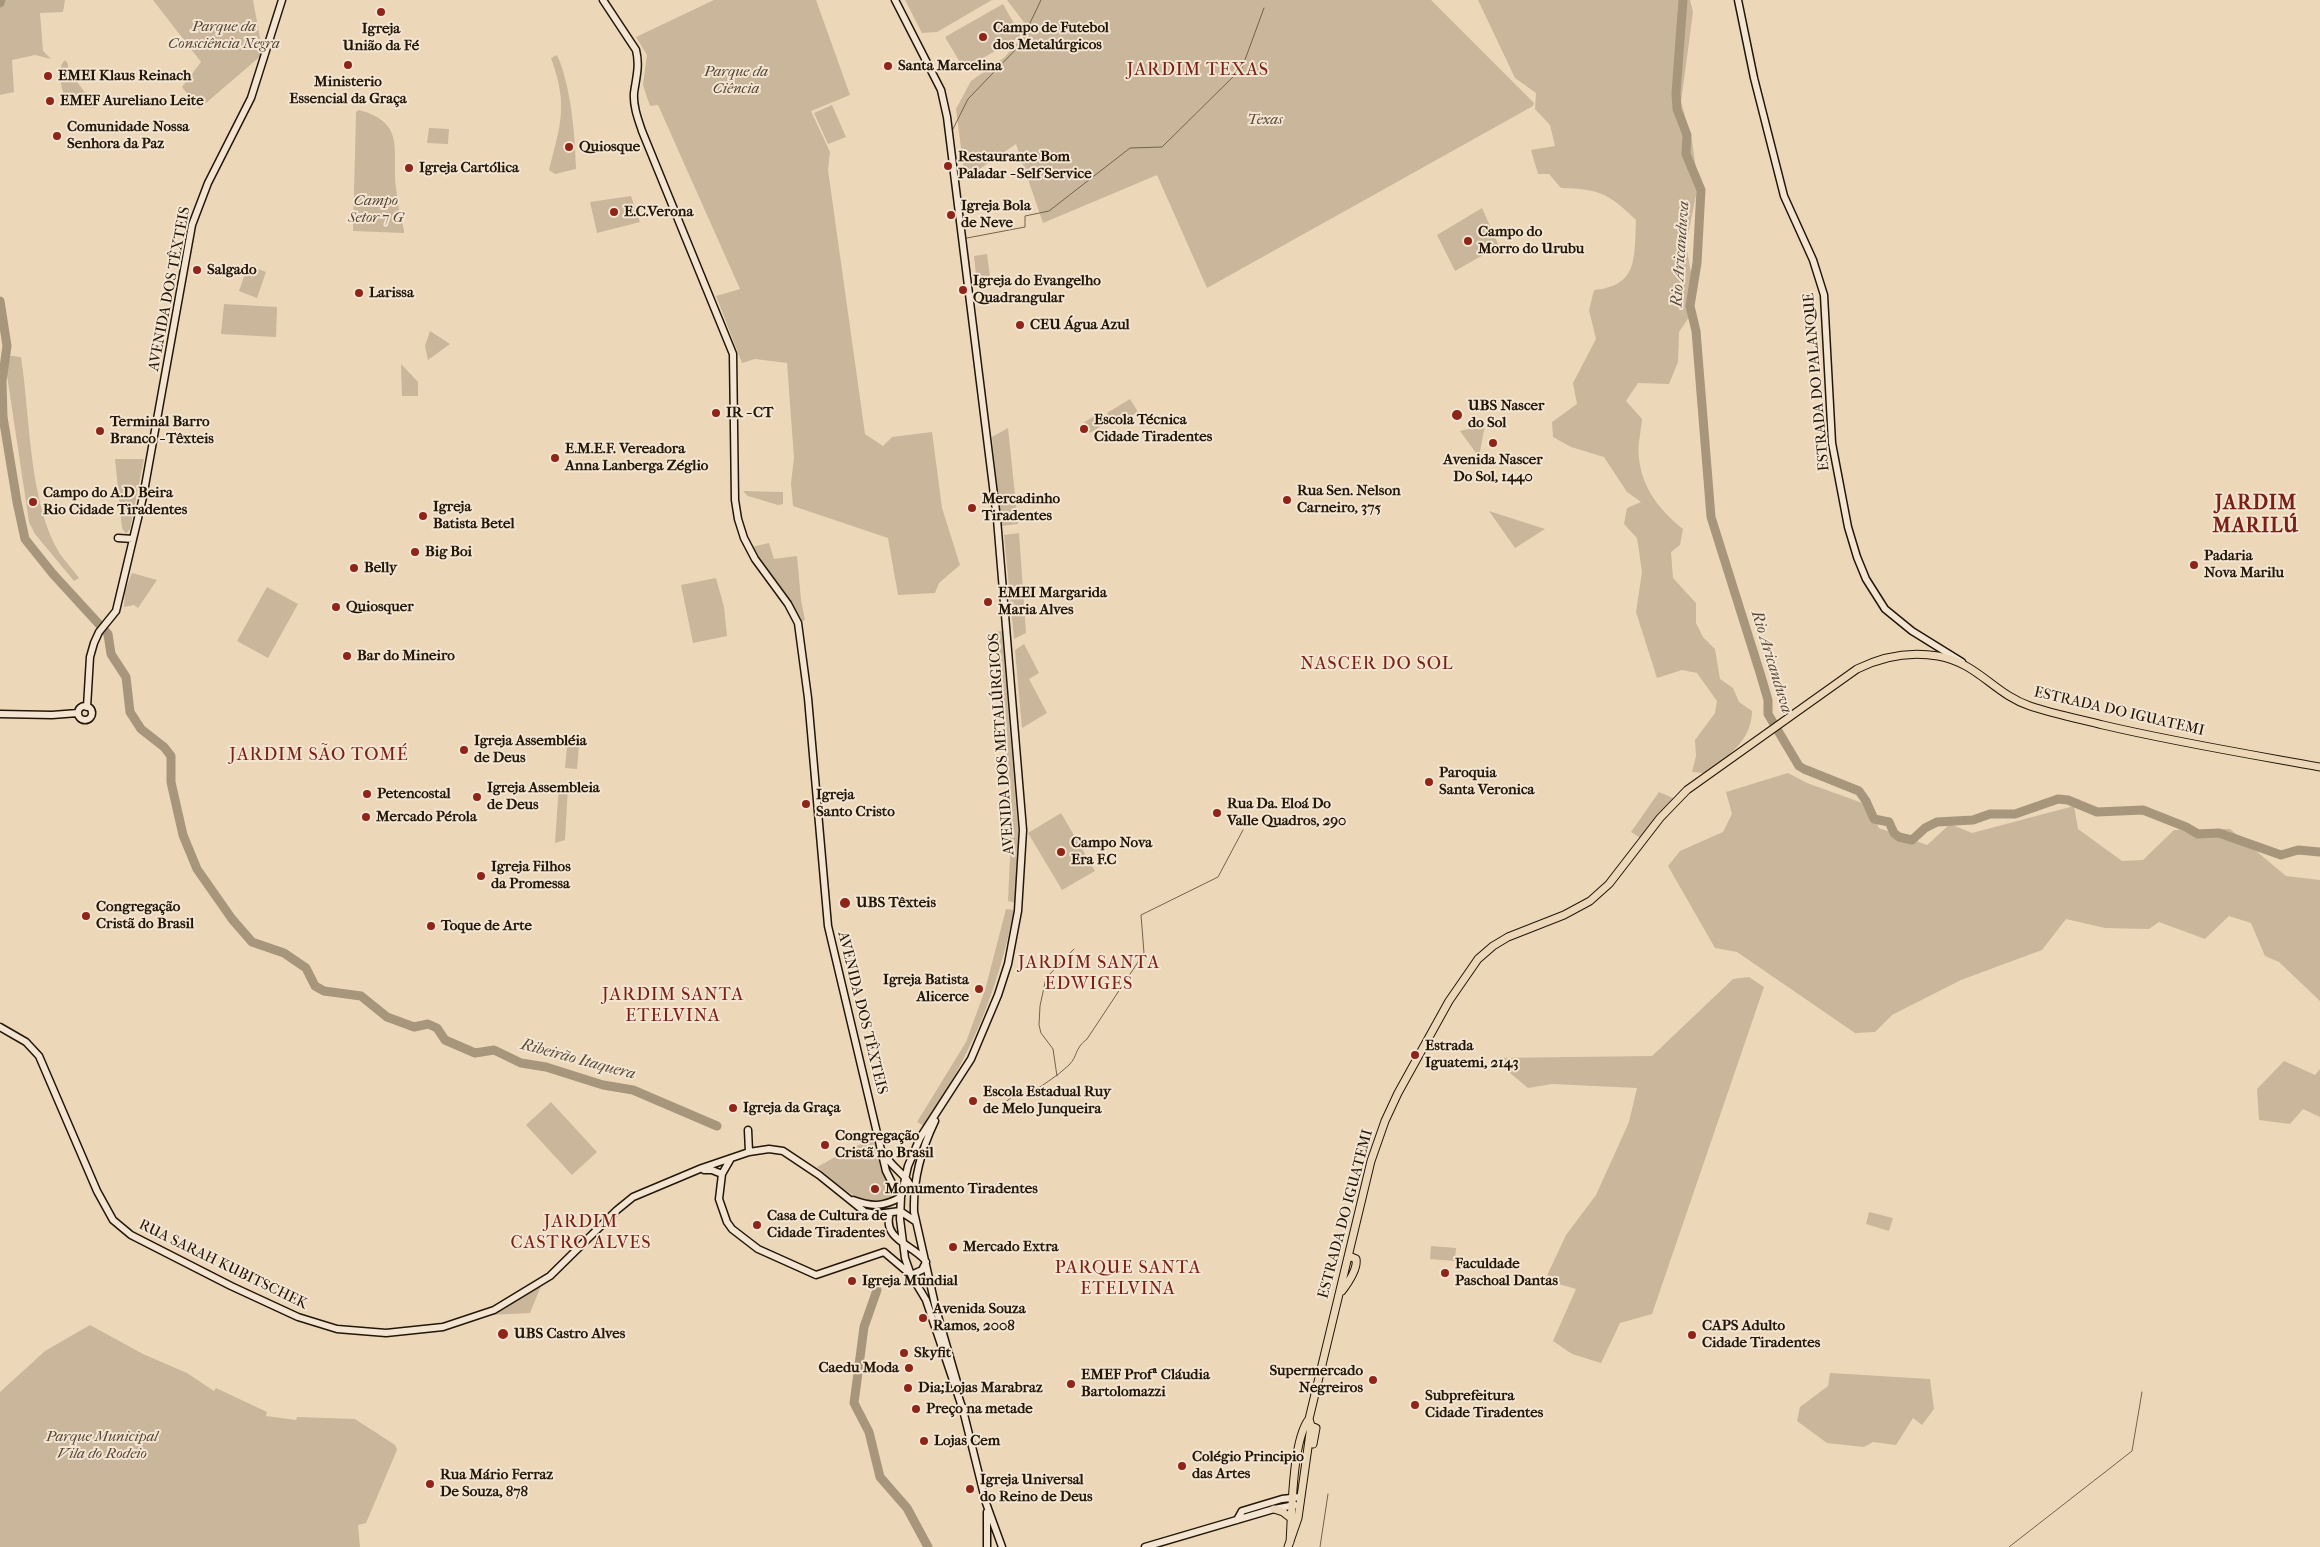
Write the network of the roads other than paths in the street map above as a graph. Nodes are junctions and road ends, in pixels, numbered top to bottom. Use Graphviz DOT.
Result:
graph roads {
  1 [pos="282,0"];
  2 [pos="603,0"];
  3 [pos="895,0"];
  4 [pos="1738,0"];
  5 [pos="118,538"];
  6 [pos="133,539"];
  7 [pos="1965,663"];
  8 [pos="87,706"];
  9 [pos="78,713"];
  10 [pos="0,714"];
  11 [pos="2320,767"];
  12 [pos="0,1027"];
  13 [pos="939,1111"];
  14 [pos="748,1130"];
  15 [pos="882,1150"];
  16 [pos="749,1152"];
  17 [pos="731,1159"];
  18 [pos="695,1171"];
  19 [pos="722,1174"];
  20 [pos="905,1176"];
  21 [pos="901,1196"];
  22 [pos="914,1196"];
  23 [pos="847,1197"];
  24 [pos="900,1211"];
  25 [pos="890,1213"];
  26 [pos="915,1222"];
  27 [pos="902,1243"];
  28 [pos="926,1262"];
  29 [pos="911,1275"];
  30 [pos="963,1410"];
  31 [pos="1309,1423"];
  32 [pos="1297,1499"];
  33 [pos="986,1503"];
  34 [pos="1274,1509"];
  35 [pos="1237,1520"];
  36 [pos="1292,1520"];
  37 [pos="1289,1545"];
  38 [pos="987,1547"];
  39 [pos="1002,1547"];
  40 [pos="1145,1547"];
  1 -- 6 [label="main road, AVENIDA DOS TÊXTEIS"];
  2 -- 15 [label="main road, AVENIDA DOS TÊXTEIS"];
  3 -- 13 [label="main road, AVENIDA DOS METALÚRGICOS"];
  4 -- 7 [label="main road, ESTRADA DO PALANQUE"];
  5 -- 6 [label="main road"];
  6 -- 8 [label="main road, AVENIDA DOS TÊXTEIS"];
  7 -- 11 [label="main road, ESTRADA DO IGUATEMI"];
  7 -- 31 [label="main road, ESTRADA DO IGUATEMI"];
  8 -- 9 [label="main road"];
  8 -- 9 [label="main road"];
  9 -- 10 [label="main road"];
  12 -- 18 [label="main road, RUA SARAH KUBITSCHEK"];
  13 -- 20 [label="main road, AVENIDA DOS METALÚRGICOS"];
  13 -- 22 [label="main road, AVENIDA DOS METALÚRGICOS"];
  14 -- 16 [label="main road"];
  15 -- 20 [label="main road, AVENIDA DOS TÊXTEIS"];
  15 -- 21 [label="main road, AVENIDA DOS TÊXTEIS"];
  16 -- 17 [label="main road, RUA SARAH KUBITSCHEK"];
  16 -- 23 [label="main road, RUA SARAH KUBITSCHEK"];
  17 -- 18 [label="main road, RUA SARAH KUBITSCHEK"];
  17 -- 19 [label="main road"];
  18 -- 19 [label="main road, RUA SARAH KUBITSCHEK"];
  19 -- 29 [label="main road"];
  20 -- 21 [label="main road, AVENIDA DOS METALÚRGICOS"];
  20 -- 22 [label="main road"];
  21 -- 23 [label="main road"];
  21 -- 24 [label="main road, AVENIDA DOS METALÚRGICOS"];
  22 -- 26 [label="main road, AVENIDA DOS METALÚRGICOS"];
  23 -- 25 [label="main road"];
  24 -- 25 [label="main road"];
  24 -- 26 [label="main road"];
  24 -- 27 [label="main road, AVENIDA DOS METALÚRGICOS"];
  25 -- 27 [label="main road"];
  26 -- 28 [label="main road, AVENIDA DOS METALÚRGICOS"];
  27 -- 28 [label="main road"];
  27 -- 29 [label="main road, AVENIDA DOS METALÚRGICOS"];
  28 -- 29 [label="main road"];
  28 -- 30 [label="main road, AVENIDA DOS METALÚRGICOS"];
  29 -- 30 [label="main road"];
  30 -- 33 [label="main road"];
  31 -- 32 [label="main road, ESTRADA DO IGUATEMI"];
  31 -- 32 [label="main road, ESTRADA DO IGUATEMI"];
  32 -- 34 [label="main road"];
  32 -- 35 [label="main road"];
  32 -- 36 [label="main road, ESTRADA DO IGUATEMI"];
  32 -- 37 [label="main road, ESTRADA DO IGUATEMI"];
  33 -- 38 [label="main road"];
  33 -- 39 [label="main road"];
  34 -- 35 [label="main road"];
  34 -- 36 [label="main road"];
  35 -- 40 [label="main road"];
  36 -- 37 [label="main road, ESTRADA DO IGUATEMI"];
}
